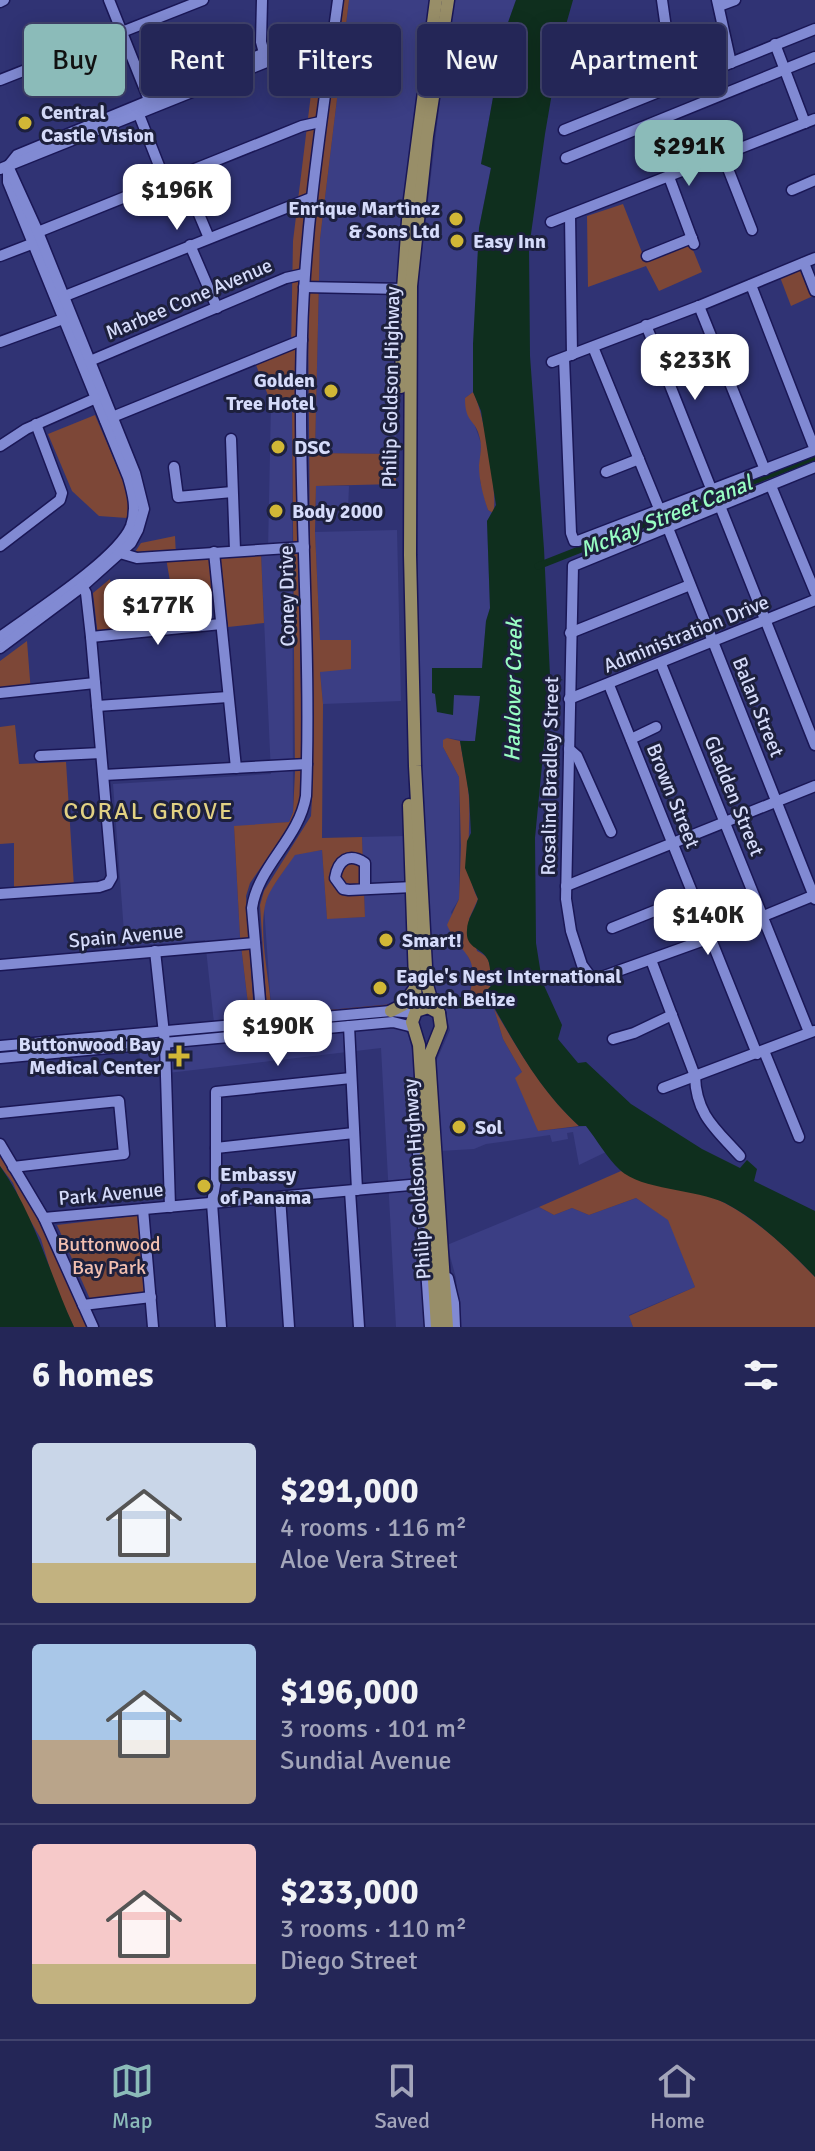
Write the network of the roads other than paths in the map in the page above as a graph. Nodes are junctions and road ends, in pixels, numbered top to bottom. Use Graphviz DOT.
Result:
graph roads {
  1 [pos="109,0"];
  2 [pos="203,0"];
  3 [pos="262,0"];
  4 [pos="338,0"];
  5 [pos="436,0"];
  6 [pos="448,0"];
  7 [pos="662,0"];
  8 [pos="735,0"];
  9 [pos="718,3"];
  10 [pos="119,24"];
  11 [pos="335,24"];
  12 [pos="666,24"];
  13 [pos="815,29"];
  14 [pos="125,31"];
  15 [pos="125,40"];
  16 [pos="775,44"];
  17 [pos="269,51"];
  18 [pos="264,53"];
  19 [pos="815,57"];
  20 [pos="269,60"];
  21 [pos="731,63"];
  22 [pos="726,65"];
  23 [pos="785,69"];
  24 [pos="24,71"];
  25 [pos="0,80"];
  26 [pos="324,96"];
  27 [pos="647,96"];
  28 [pos="149,100"];
  29 [pos="136,109"];
  30 [pos="810,121"];
  31 [pos="320,122"];
  32 [pos="564,130"];
  33 [pos="723,156"];
  34 [pos="566,158"];
  35 [pos="3,166"];
  36 [pos="182,174"];
  37 [pos="669,177"];
  38 [pos="815,180"];
  39 [pos="165,181"];
  40 [pos="792,190"];
  41 [pos="311,198"];
  42 [pos="570,215"];
  43 [pos="551,222"];
  44 [pos="752,230"];
  45 [pos="36,237"];
  46 [pos="209,238"];
  47 [pos="190,245"];
  48 [pos="0,256"];
  49 [pos="647,256"];
  50 [pos="815,258"];
  51 [pos="804,263"];
  52 [pos="304,274"];
  53 [pos="751,285"];
  54 [pos="304,287"];
  55 [pos="403,289"];
  56 [pos="815,291"];
  57 [pos="60,298"];
  58 [pos="699,306"];
  59 [pos="217,308"];
  60 [pos="63,319"];
  61 [pos="646,325"];
  62 [pos="302,340"];
  63 [pos="0,342"];
  64 [pos="593,347"];
  65 [pos="563,358"];
  66 [pos="90,361"];
  67 [pos="94,399"];
  68 [pos="107,419"];
  69 [pos="36,424"];
  70 [pos="231,439"];
  71 [pos="0,446"];
  72 [pos="815,450"];
  73 [pos="639,459"];
  74 [pos="174,467"];
  75 [pos="815,467"];
  76 [pos="765,470"];
  77 [pos="606,472"];
  78 [pos="771,486"];
  79 [pos="712,491"];
  80 [pos="232,492"];
  81 [pos="720,506"];
  82 [pos="660,511"];
  83 [pos="668,528"];
  84 [pos="0,546"];
  85 [pos="304,547"];
  86 [pos="235,550"];
  87 [pos="118,552"];
  88 [pos="214,552"];
  89 [pos="80,583"];
  90 [pos="690,585"];
  91 [pos="815,592"];
  92 [pos="815,600"];
  93 [pos="765,621"];
  94 [pos="221,624"];
  95 [pos="570,633"];
  96 [pos="91,637"];
  97 [pos="2,640"];
  98 [pos="711,641"];
  99 [pos="661,664"];
  100 [pos="95,683"];
  101 [pos="609,685"];
  102 [pos="0,693"];
  103 [pos="228,697"];
  104 [pos="569,699"];
  105 [pos="97,706"];
  106 [pos="656,727"];
  107 [pos="631,739"];
  108 [pos="815,745"];
  109 [pos="569,749"];
  110 [pos="101,753"];
  111 [pos="40,756"];
  112 [pos="307,764"];
  113 [pos="236,768"];
  114 [pos="104,775"];
  115 [pos="815,786"];
  116 [pos="778,802"];
  117 [pos="726,822"];
  118 [pos="611,832"];
  119 [pos="674,844"];
  120 [pos="566,886"];
  121 [pos="413,887"];
  122 [pos="365,889"];
  123 [pos="0,894"];
  124 [pos="694,895"];
  125 [pos="815,896"];
  126 [pos="763,917"];
  127 [pos="612,928"];
  128 [pos="710,938"];
  129 [pos="255,943"];
  130 [pos="155,951"];
  131 [pos="651,960"];
  132 [pos="0,965"];
  133 [pos="416,987"];
  134 [pos="391,1011"];
  135 [pos="439,1013"];
  136 [pos="672,1015"];
  137 [pos="415,1020"];
  138 [pos="262,1022"];
  139 [pos="349,1026"];
  140 [pos="164,1030"];
  141 [pos="439,1031"];
  142 [pos="812,1031"];
  143 [pos="263,1035"];
  144 [pos="613,1039"];
  145 [pos="165,1043"];
  146 [pos="0,1046"];
  147 [pos="760,1052"];
  148 [pos="0,1058"];
  149 [pos="695,1076"];
  150 [pos="351,1078"];
  151 [pos="663,1088"];
  152 [pos="422,1090"];
  153 [pos="0,1113"];
  154 [pos="354,1133"];
  155 [pos="799,1137"];
  156 [pos="0,1144"];
  157 [pos="216,1148"];
  158 [pos="740,1156"];
  159 [pos="13,1167"];
  160 [pos="421,1184"];
  161 [pos="353,1190"];
  162 [pos="280,1197"];
  163 [pos="212,1203"];
  164 [pos="170,1207"];
  165 [pos="143,1209"];
  166 [pos="44,1218"];
  167 [pos="442,1255"];
  168 [pos="151,1297"];
  169 [pos="83,1305"];
  170 [pos="93,1327"];
  171 [pos="153,1327"];
  172 [pos="221,1327"];
  173 [pos="289,1327"];
  174 [pos="359,1327"];
  175 [pos="430,1327"];
  176 [pos="437,1327"];
  177 [pos="447,1327"];
  178 [pos="455,1327"];
  1 -- 10 [label="street"];
  2 -- 14 [label="street"];
  3 -- 18 [label="street"];
  4 -- 11 [label="street, Coney Drive"];
  5 -- 55 [label="main road, Philip Goldson Highway"];
  6 -- 135 [label="main road, Philip Goldson Highway"];
  7 -- 12 [label="street"];
  8 -- 9 [label="street"];
  9 -- 21 [label="street"];
  13 -- 16 [label="street"];
  15 -- 28 [label="street"];
  16 -- 21 [label="street"];
  16 -- 23 [label="street"];
  17 -- 18 [label="street"];
  18 -- 28 [label="street"];
  19 -- 23 [label="street"];
  20 -- 29 [label="street"];
  21 -- 22 [label="street"];
  23 -- 30 [label="street"];
  23 -- 34 [label="street"];
  24 -- 25 [label="street"];
  26 -- 31 [label="street, Coney Drive"];
  27 -- 32 [label="street"];
  28 -- 29 [label="street"];
  29 -- 35 [label="street"];
  29 -- 39 [label="street"];
  30 -- 33 [label="street"];
  31 -- 36 [label="street"];
  31 -- 41 [label="street, Coney Drive"];
  33 -- 37 [label="street"];
  33 -- 44 [label="street"];
  35 -- 45 [label="street"];
  36 -- 39 [label="street"];
  36 -- 46 [label="street"];
  37 -- 42 [label="street"];
  37 -- 49 [label="street"];
  38 -- 40 [label="street"];
  39 -- 45 [label="street"];
  41 -- 46 [label="street"];
  41 -- 52 [label="street, Coney Drive"];
  42 -- 43 [label="street"];
  42 -- 65 [label="street"];
  45 -- 48 [label="street"];
  45 -- 57 [label="street"];
  46 -- 47 [label="street"];
  47 -- 57 [label="street"];
  47 -- 59 [label="street"];
  50 -- 51 [label="street"];
  51 -- 53 [label="street"];
  51 -- 56 [label="street"];
  52 -- 54 [label="street, Coney Drive"];
  52 -- 59 [label="street, Marbee Cone Avenue"];
  53 -- 58 [label="street"];
  53 -- 72 [label="street"];
  54 -- 55 [label="street"];
  54 -- 62 [label="street, Coney Drive"];
  55 -- 121 [label="main road, Philip Goldson Highway"];
  57 -- 60 [label="street"];
  57 -- 66 [label="street"];
  58 -- 61 [label="street"];
  58 -- 76 [label="street"];
  59 -- 66 [label="street, Marbee Cone Avenue"];
  60 -- 63 [label="street"];
  60 -- 67 [label="street"];
  61 -- 64 [label="street"];
  61 -- 79 [label="street"];
  62 -- 68 [label="street"];
  62 -- 85 [label="street, Coney Drive"];
  64 -- 65 [label="street"];
  64 -- 73 [label="street"];
  65 -- 82 [label="street"];
  66 -- 68 [label="street"];
  67 -- 68 [label="street"];
  67 -- 69 [label="street"];
  68 -- 87 [label="street"];
  69 -- 71 [label="street"];
  69 -- 84 [label="street"];
  70 -- 80 [label="street"];
  72 -- 76 [label="street"];
  73 -- 77 [label="street"];
  73 -- 82 [label="street"];
  74 -- 80 [label="street"];
  75 -- 78 [label="street"];
  76 -- 79 [label="street"];
  78 -- 81 [label="street"];
  78 -- 91 [label="street"];
  79 -- 82 [label="street"];
  80 -- 86 [label="street"];
  81 -- 83 [label="street"];
  81 -- 93 [label="street"];
  83 -- 90 [label="street, Balan Street"];
  83 -- 95 [label="street, Rosalind Bradley Street"];
  85 -- 86 [label="street"];
  85 -- 112 [label="street, Coney Drive"];
  86 -- 88 [label="street"];
  87 -- 88 [label="street"];
  87 -- 89 [label="street"];
  88 -- 94 [label="street"];
  89 -- 96 [label="street"];
  89 -- 97 [label="street"];
  90 -- 95 [label="street"];
  90 -- 98 [label="street, Balan Street"];
  92 -- 93 [label="street, Administration Drive"];
  93 -- 98 [label="street, Administration Drive"];
  93 -- 108 [label="street"];
  94 -- 96 [label="street"];
  94 -- 103 [label="street"];
  95 -- 104 [label="street, Rosalind Bradley Street"];
  96 -- 100 [label="street"];
  98 -- 99 [label="street, Administration Drive"];
  98 -- 116 [label="street, Balan Street"];
  99 -- 101 [label="street, Administration Drive"];
  99 -- 117 [label="street, Gladden Street"];
  100 -- 102 [label="street"];
  100 -- 105 [label="street"];
  101 -- 104 [label="street, Administration Drive"];
  101 -- 107 [label="street, Brown Street"];
  103 -- 105 [label="street"];
  103 -- 113 [label="street"];
  104 -- 109 [label="street, Rosalind Bradley Street"];
  105 -- 110 [label="street"];
  106 -- 107 [label="street"];
  107 -- 119 [label="street, Brown Street"];
  109 -- 118 [label="street"];
  109 -- 120 [label="street, Rosalind Bradley Street"];
  110 -- 111 [label="street"];
  110 -- 114 [label="street"];
  112 -- 113 [label="street"];
  112 -- 129 [label="street, Coney Drive"];
  113 -- 114 [label="street"];
  114 -- 123 [label="street"];
  115 -- 116 [label="street"];
  116 -- 117 [label="street"];
  116 -- 125 [label="street, Balan Street"];
  117 -- 119 [label="street"];
  117 -- 126 [label="street, Gladden Street"];
  119 -- 120 [label="street"];
  119 -- 124 [label="street, Brown Street"];
  120 -- 131 [label="street, Rosalind Bradley Street"];
  121 -- 122 [label="street"];
  121 -- 133 [label="main road, Philip Goldson Highway"];
  124 -- 127 [label="street"];
  124 -- 128 [label="street, Brown Street"];
  125 -- 126 [label="street"];
  126 -- 128 [label="street"];
  126 -- 142 [label="street, Gladden Street"];
  128 -- 131 [label="street"];
  128 -- 147 [label="street, Brown Street"];
  129 -- 130 [label="street, Spain Avenue"];
  129 -- 138 [label="street, Coney Drive"];
  130 -- 132 [label="street, Spain Avenue"];
  130 -- 140 [label="street"];
  131 -- 136 [label="street"];
  133 -- 134 [label="main road"];
  133 -- 137 [label="main road, Philip Goldson Highway"];
  134 -- 137 [label="street"];
  134 -- 138 [label="street"];
  135 -- 137 [label="main road"];
  135 -- 141 [label="main road"];
  136 -- 144 [label="street"];
  136 -- 149 [label="street"];
  137 -- 139 [label="street"];
  137 -- 141 [label="main road"];
  137 -- 152 [label="main road, Philip Goldson Highway"];
  138 -- 140 [label="street"];
  138 -- 143 [label="street, Coney Drive"];
  139 -- 143 [label="street"];
  139 -- 150 [label="street"];
  140 -- 145 [label="street"];
  140 -- 146 [label="street"];
  141 -- 167 [label="main road, Philip Goldson Highway"];
  142 -- 147 [label="street"];
  143 -- 145 [label="street"];
  145 -- 148 [label="street"];
  145 -- 164 [label="street"];
  147 -- 149 [label="street"];
  147 -- 155 [label="street, Brown Street"];
  149 -- 151 [label="street"];
  149 -- 158 [label="street"];
  150 -- 154 [label="street"];
  150 -- 157 [label="street"];
  152 -- 160 [label="street"];
  152 -- 176 [label="main road, Philip Goldson Highway"];
  153 -- 159 [label="street"];
  154 -- 157 [label="street"];
  154 -- 161 [label="street"];
  156 -- 159 [label="street"];
  157 -- 163 [label="street"];
  159 -- 166 [label="street"];
  160 -- 161 [label="street, Park Avenue"];
  160 -- 175 [label="street"];
  161 -- 162 [label="street, Park Avenue"];
  161 -- 174 [label="street"];
  162 -- 163 [label="street, Park Avenue"];
  162 -- 173 [label="street"];
  163 -- 164 [label="street, Park Avenue"];
  163 -- 172 [label="street"];
  164 -- 165 [label="street, Park Avenue"];
  165 -- 166 [label="street, Park Avenue"];
  165 -- 168 [label="street"];
  166 -- 169 [label="street"];
  167 -- 177 [label="main road, Philip Goldson Highway"];
  167 -- 178 [label="street"];
  168 -- 169 [label="street"];
  168 -- 171 [label="street"];
  169 -- 170 [label="street"];
}
